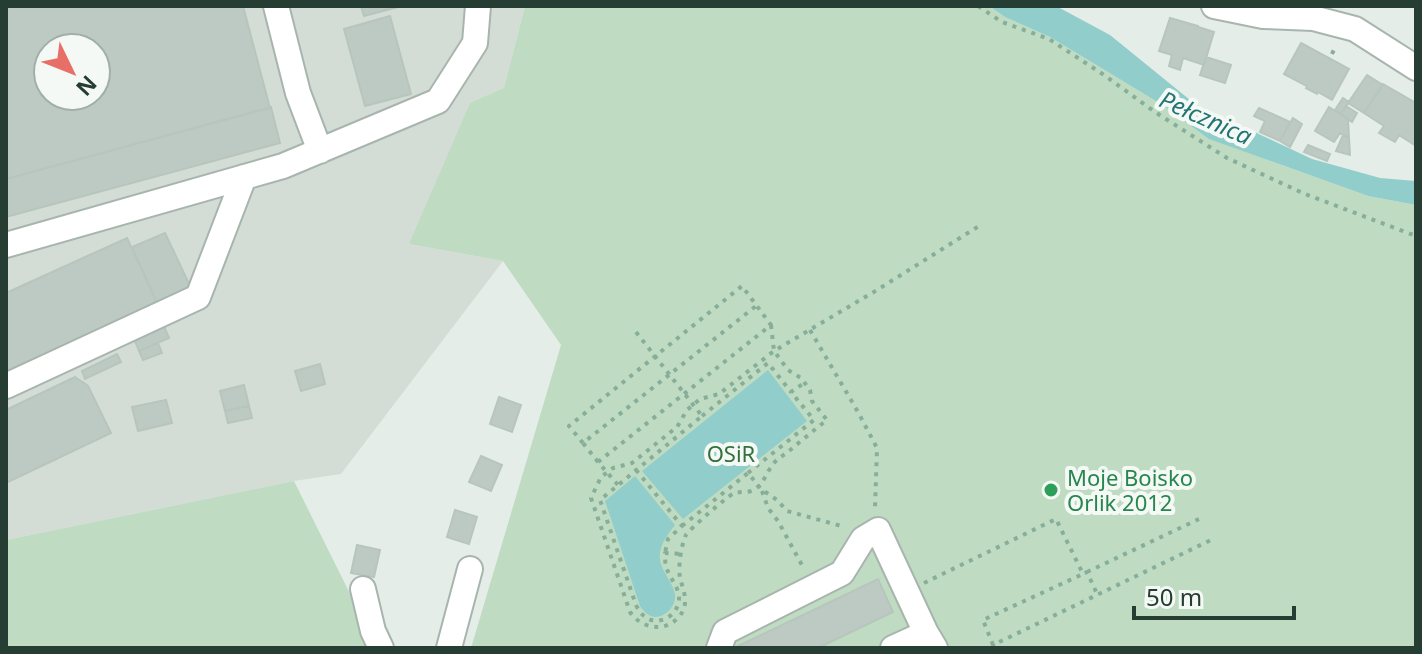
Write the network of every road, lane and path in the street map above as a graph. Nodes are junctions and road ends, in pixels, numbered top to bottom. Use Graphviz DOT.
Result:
graph roads {
  1 [pos="276,6"];
  2 [pos="478,6"];
  3 [pos="978,6"];
  4 [pos="1214,6"];
  5 [pos="1416,68"];
  6 [pos="320,151"];
  7 [pos="244,177"];
  8 [pos="979,226"];
  9 [pos="1416,236"];
  10 [pos="6,245"];
  11 [pos="756,306"];
  12 [pos="771,325"];
  13 [pos="810,330"];
  14 [pos="636,332"];
  15 [pos="774,351"];
  16 [pos="654,356"];
  17 [pos="669,374"];
  18 [pos="804,383"];
  19 [pos="6,386"];
  20 [pos="791,392"];
  21 [pos="684,393"];
  22 [pos="693,405"];
  23 [pos="702,416"];
  24 [pos="583,443"];
  25 [pos="598,462"];
  26 [pos="636,470"];
  27 [pos="607,473"];
  28 [pos="748,473"];
  29 [pos="618,485"];
  30 [pos="760,487"];
  31 [pos="1199,519"];
  32 [pos="682,526"];
  33 [pos="871,535"];
  34 [pos="1211,540"];
  35 [pos="665,553"];
  36 [pos="681,554"];
  37 [pos="470,569"];
  38 [pos="1085,573"];
  39 [pos="814,586"];
  40 [pos="363,589"];
  41 [pos="907,591"];
  42 [pos="1098,596"];
  43 [pos="931,640"];
  44 [pos="993,647"];
  45 [pos="381,648"];
  46 [pos="449,648"];
  47 [pos="719,648"];
  48 [pos="893,648"];
  1 -- 6 [label="street"];
  2 -- 6 [label="street"];
  3 -- 9 [label="path"];
  4 -- 5 [label="street"];
  6 -- 7 [label="street"];
  7 -- 10 [label="street"];
  7 -- 19 [label="street"];
  8 -- 13 [label="path"];
  11 -- 12 [label="path"];
  11 -- 16 [label="path"];
  11 -- 17 [label="path"];
  12 -- 15 [label="path"];
  12 -- 21 [label="path"];
  13 -- 15 [label="path"];
  13 -- 33 [label="path"];
  14 -- 16 [label="path"];
  15 -- 18 [label="path"];
  15 -- 22 [label="path"];
  16 -- 17 [label="path"];
  16 -- 24 [label="path"];
  17 -- 21 [label="path"];
  17 -- 24 [label="path"];
  18 -- 20 [label="path"];
  18 -- 30 [label="path"];
  20 -- 23 [label="path"];
  20 -- 28 [label="path"];
  21 -- 22 [label="path"];
  21 -- 25 [label="path"];
  22 -- 23 [label="path"];
  22 -- 27 [label="path"];
  23 -- 26 [label="path"];
  24 -- 25 [label="path"];
  25 -- 27 [label="path"];
  26 -- 29 [label="path"];
  26 -- 32 [label="path"];
  27 -- 29 [label="path"];
  27 -- 36 [label="path"];
  28 -- 30 [label="path"];
  28 -- 32 [label="path"];
  29 -- 35 [label="path"];
  30 -- 33 [label="path"];
  30 -- 36 [label="path"];
  30 -- 39 [label="path"];
  31 -- 38 [label="path"];
  32 -- 35 [label="path"];
  33 -- 39 [label="street"];
  33 -- 41 [label="street"];
  34 -- 42 [label="path"];
  35 -- 36 [label="path"];
  37 -- 46 [label="street"];
  38 -- 41 [label="path"];
  38 -- 42 [label="path"];
  38 -- 44 [label="path"];
  39 -- 47 [label="street"];
  40 -- 45 [label="street"];
  41 -- 43 [label="street"];
  42 -- 44 [label="path"];
  43 -- 48 [label="street"];
}
